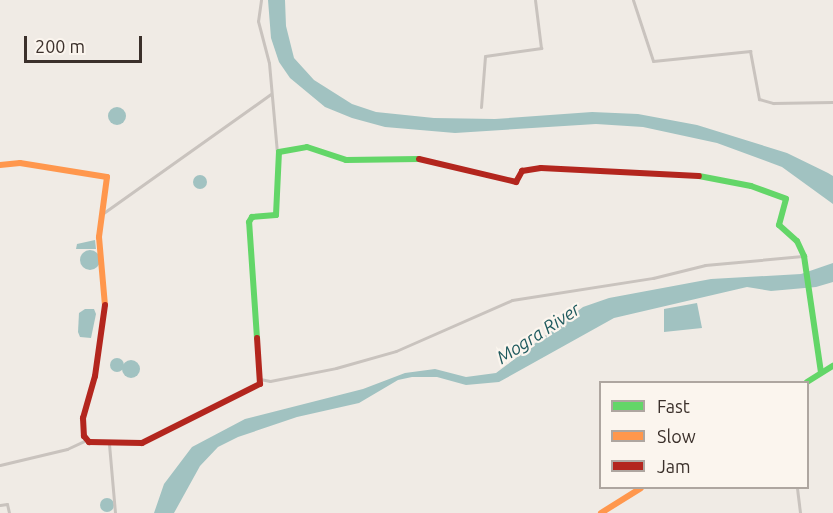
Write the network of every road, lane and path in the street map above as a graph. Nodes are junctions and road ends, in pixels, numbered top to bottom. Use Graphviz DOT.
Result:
graph roads {
  1 [pos="261,0"];
  2 [pos="535,0"];
  3 [pos="633,0"];
  4 [pos="271,94"];
  5 [pos="833,102"];
  6 [pos="482,106"];
  7 [pos="278,154"];
  8 [pos="0,165"];
  9 [pos="101,215"];
  10 [pos="804,256"];
  11 [pos="833,366"];
  12 [pos="821,372"];
  13 [pos="260,379"];
  14 [pos="808,381"];
  15 [pos="86,440"];
  16 [pos="109,444"];
  17 [pos="0,465"];
  18 [pos="639,489"];
  19 [pos="797,489"];
  20 [pos="0,505"];
  21 [pos="9,513"];
  22 [pos="115,513"];
  23 [pos="601,513"];
  24 [pos="800,513"];
  1 -- 4 [label="street"];
  2 -- 6 [label="street"];
  3 -- 5 [label="street"];
  4 -- 7 [label="street"];
  4 -- 9 [label="street"];
  7 -- 10 [label="street"];
  7 -- 13 [label="street"];
  8 -- 9 [label="street"];
  9 -- 15 [label="street"];
  10 -- 12 [label="street"];
  10 -- 13 [label="street"];
  11 -- 12 [label="street"];
  12 -- 14 [label="street"];
  13 -- 16 [label="street"];
  15 -- 16 [label="street"];
  15 -- 17 [label="street"];
  16 -- 22 [label="street"];
  18 -- 23 [label="street"];
  19 -- 24 [label="street"];
  20 -- 21 [label="street"];
}
